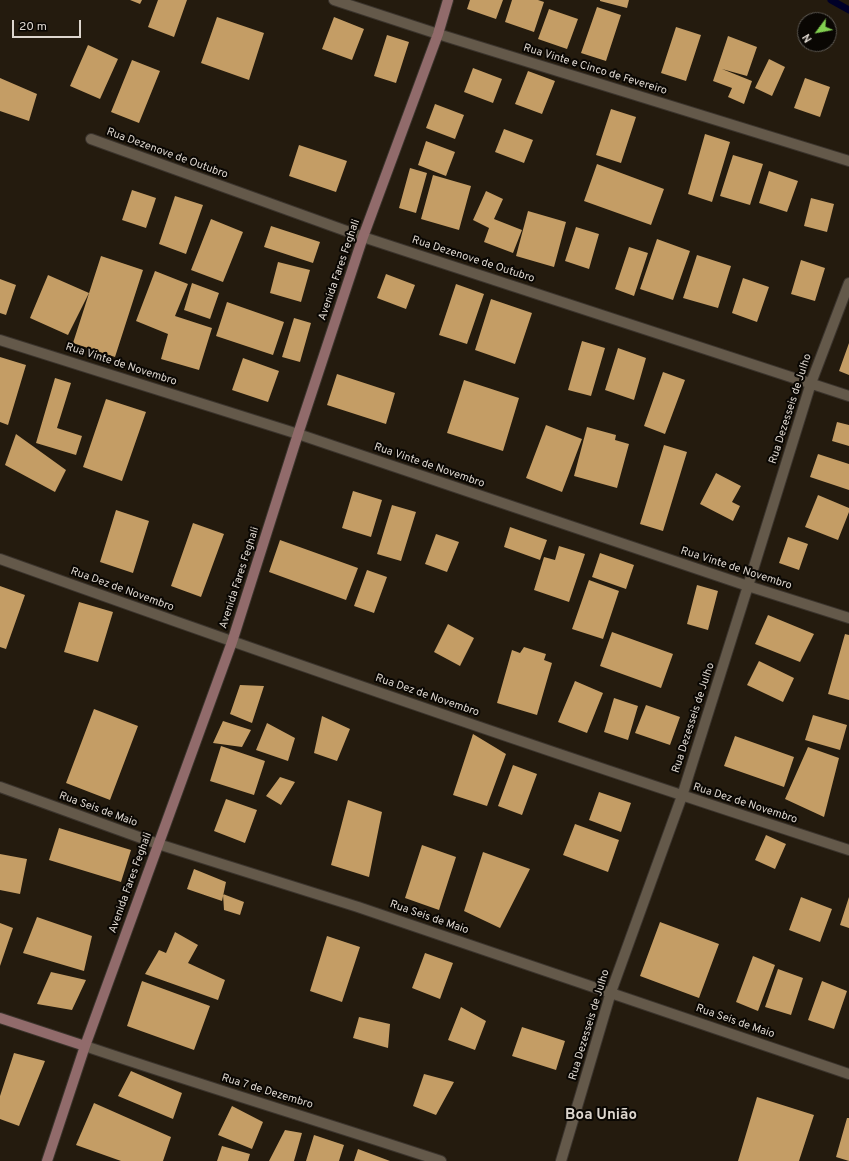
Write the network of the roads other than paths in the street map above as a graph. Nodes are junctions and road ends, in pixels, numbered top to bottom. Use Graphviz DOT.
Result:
graph roads {
  1 [pos="334,0"];
  2 [pos="448,0"];
  3 [pos="438,34"];
  4 [pos="92,139"];
  5 [pos="849,161"];
  6 [pos="363,237"];
  7 [pos="849,283"];
  8 [pos="0,340"];
  9 [pos="811,382"];
  10 [pos="849,396"];
  11 [pos="298,434"];
  12 [pos="0,559"];
  13 [pos="748,586"];
  14 [pos="849,618"];
  15 [pos="232,642"];
  16 [pos="0,787"];
  17 [pos="682,796"];
  18 [pos="158,844"];
  19 [pos="849,850"];
  20 [pos="611,992"];
  21 [pos="0,1018"];
  22 [pos="85,1046"];
  23 [pos="849,1074"];
  24 [pos="47,1161"];
  25 [pos="441,1161"];
  26 [pos="561,1161"];
  1 -- 3 [label="street, Rua Vinte e Cinco de Fevereiro"];
  2 -- 3 [label="street, Avenida Fares Feghali"];
  3 -- 5 [label="street, Rua Vinte e Cinco de Fevereiro"];
  3 -- 6 [label="street, Avenida Fares Feghali"];
  4 -- 6 [label="street, Rua Dezenove de Outubro"];
  6 -- 9 [label="street, Rua Dezenove de Outubro"];
  6 -- 11 [label="street, Avenida Fares Feghali"];
  7 -- 9 [label="street, Rua Dezesseis de Julho"];
  8 -- 11 [label="street, Rua Vinte de Novembro"];
  9 -- 10 [label="street, Rua Dezenove de Outubro"];
  9 -- 13 [label="street, Rua Dezesseis de Julho"];
  11 -- 13 [label="street, Rua Vinte de Novembro"];
  11 -- 15 [label="street, Avenida Fares Feghali"];
  12 -- 15 [label="street, Rua Dez de Novembro"];
  13 -- 14 [label="street, Rua Vinte de Novembro"];
  13 -- 17 [label="street, Rua Dezesseis de Julho"];
  15 -- 17 [label="street, Rua Dez de Novembro"];
  15 -- 18 [label="street, Avenida Fares Feghali"];
  16 -- 18 [label="street, Rua Seis de Maio"];
  17 -- 19 [label="street, Rua Dez de Novembro"];
  17 -- 20 [label="street, Rua Dezesseis de Julho"];
  18 -- 20 [label="street, Rua Seis de Maio"];
  18 -- 22 [label="street, Avenida Fares Feghali"];
  20 -- 23 [label="street, Rua Seis de Maio"];
  20 -- 26 [label="street, Rua Dezesseis de Julho"];
  21 -- 22 [label="street"];
  22 -- 24 [label="street, Avenida Fares Feghali"];
  22 -- 25 [label="street, Rua 7 de Dezembro"];
}
